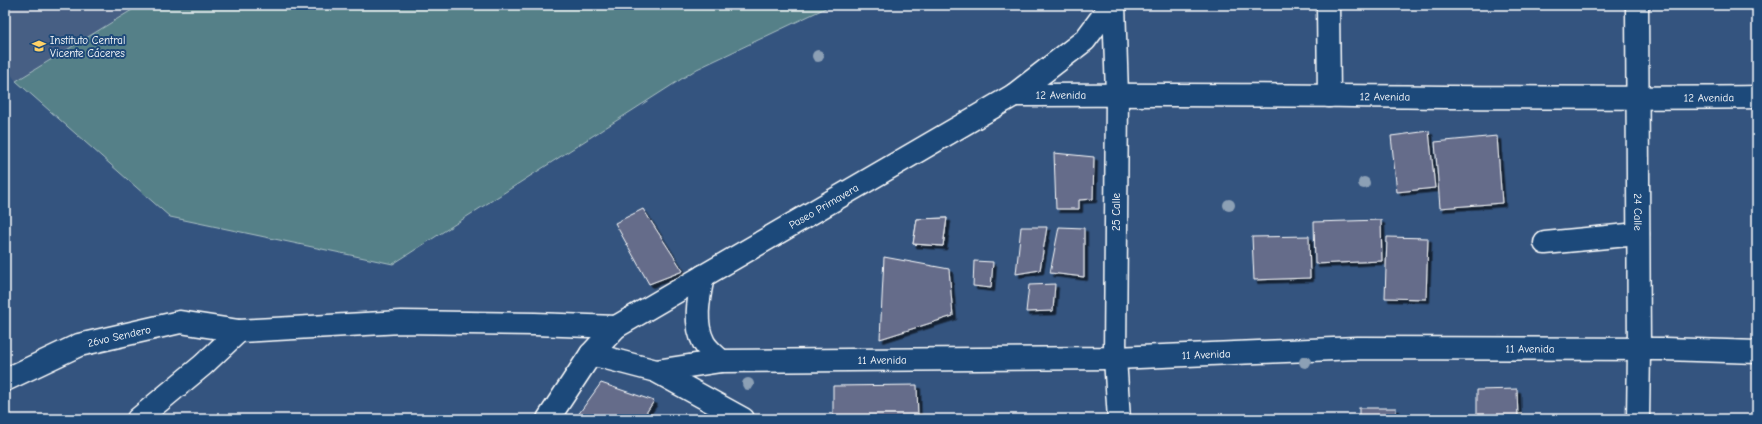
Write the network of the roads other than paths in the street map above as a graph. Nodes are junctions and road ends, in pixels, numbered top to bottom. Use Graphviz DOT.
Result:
graph roads {
  1 [pos="1113,5"];
  2 [pos="1328,5"];
  3 [pos="1636,5"];
  4 [pos="1117,94"];
  5 [pos="1014,95"];
  6 [pos="1329,96"];
  7 [pos="1757,97"];
  8 [pos="1637,98"];
  9 [pos="1638,234"];
  10 [pos="1545,243"];
  11 [pos="703,276"];
  12 [pos="616,327"];
  13 [pos="239,331"];
  14 [pos="1639,350"];
  15 [pos="1757,352"];
  16 [pos="591,354"];
  17 [pos="1115,358"];
  18 [pos="721,361"];
  19 [pos="656,371"];
  20 [pos="5,380"];
  21 [pos="138,419"];
  22 [pos="548,419"];
  23 [pos="743,419"];
  24 [pos="1119,419"];
  25 [pos="1638,419"];
  1 -- 4 [label="street, 25 Calle"];
  1 -- 5 [label="street, Paseo Primavera"];
  2 -- 6 [label="street"];
  3 -- 8 [label="street, 24 Calle"];
  4 -- 5 [label="street, 12 Avenida"];
  4 -- 6 [label="street, 12 Avenida"];
  4 -- 17 [label="street, 25 Calle"];
  5 -- 11 [label="street, Paseo Primavera"];
  6 -- 8 [label="street, 12 Avenida"];
  7 -- 8 [label="street, 12 Avenida"];
  8 -- 9 [label="street, 24 Calle"];
  9 -- 10 [label="street"];
  9 -- 14 [label="street, 24 Calle"];
  11 -- 12 [label="street, Paseo Primavera"];
  11 -- 18 [label="street"];
  12 -- 13 [label="street, 26vo Sendero"];
  12 -- 16 [label="street, Paseo Primavera"];
  13 -- 20 [label="street, 26vo Sendero"];
  13 -- 21 [label="street"];
  14 -- 15 [label="street, 11 Avenida"];
  14 -- 17 [label="street, 11 Avenida"];
  14 -- 25 [label="street, 24 Calle"];
  16 -- 19 [label="street"];
  16 -- 22 [label="street, Paseo Primavera"];
  17 -- 18 [label="street, 11 Avenida"];
  17 -- 24 [label="street, 25 Calle"];
  18 -- 19 [label="street, 11 Avenida"];
  19 -- 23 [label="street"];
}
